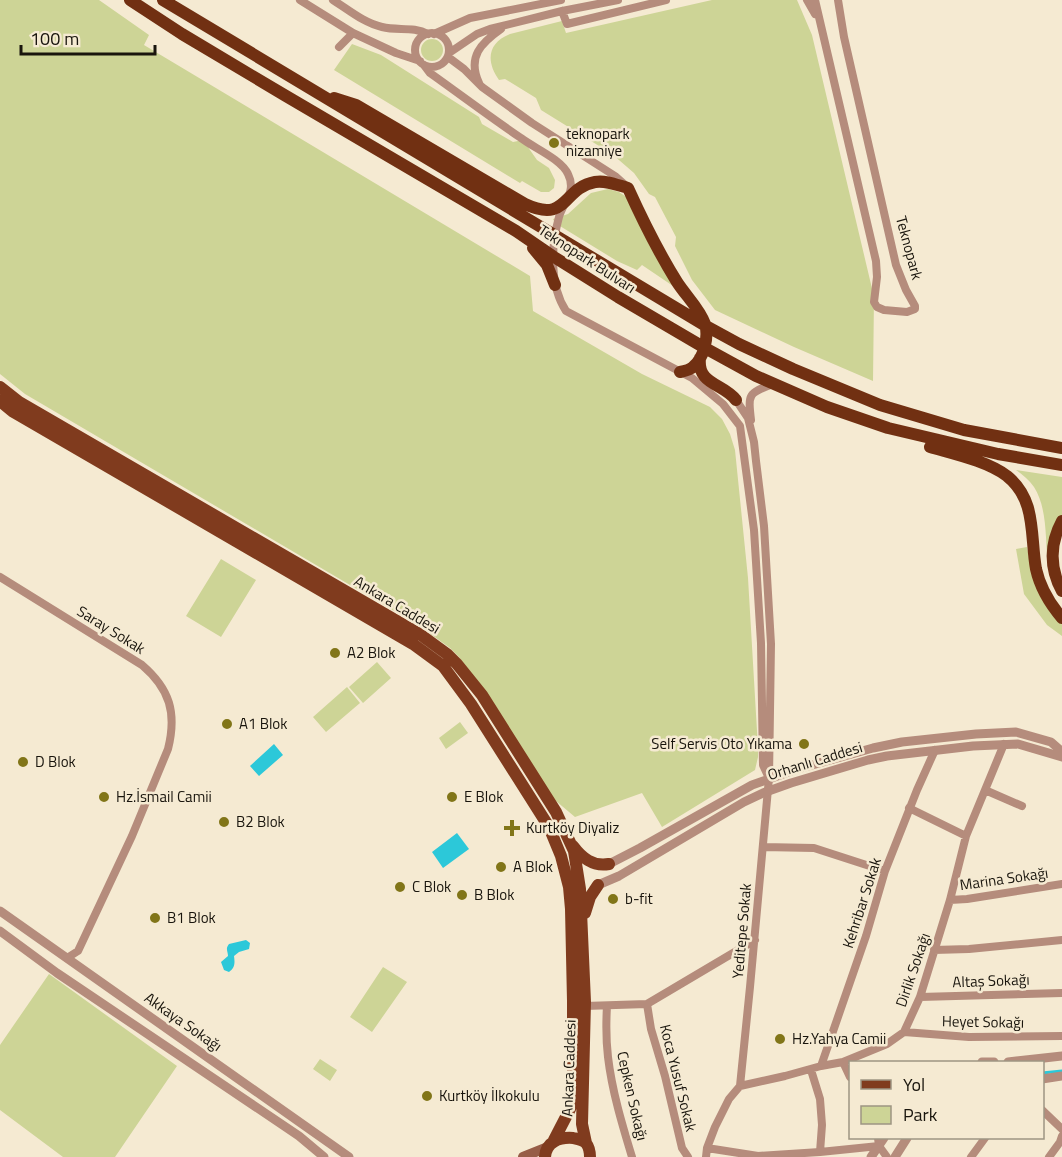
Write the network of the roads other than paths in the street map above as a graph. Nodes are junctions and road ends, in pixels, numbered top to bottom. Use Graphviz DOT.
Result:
graph roads {
  1 [pos="130,0"];
  2 [pos="163,0"];
  3 [pos="300,0"];
  4 [pos="333,0"];
  5 [pos="561,0"];
  6 [pos="618,0"];
  7 [pos="666,0"];
  8 [pos="807,0"];
  9 [pos="815,0"];
  10 [pos="839,0"];
  11 [pos="562,11"];
  12 [pos="820,24"];
  13 [pos="506,25"];
  14 [pos="353,33"];
  15 [pos="431,34"];
  16 [pos="339,47"];
  17 [pos="448,55"];
  18 [pos="422,63"];
  19 [pos="482,87"];
  20 [pos="321,95"];
  21 [pos="628,188"];
  22 [pos="569,198"];
  23 [pos="516,231"];
  24 [pos="555,235"];
  25 [pos="554,257"];
  26 [pos="555,285"];
  27 [pos="705,326"];
  28 [pos="702,353"];
  29 [pos="680,372"];
  30 [pos="774,384"];
  31 [pos="0,387"];
  32 [pos="736,400"];
  33 [pos="0,401"];
  34 [pos="888,428"];
  35 [pos="752,431"];
  36 [pos="1062,447"];
  37 [pos="1062,465"];
  38 [pos="1062,521"];
  39 [pos="764,526"];
  40 [pos="754,530"];
  41 [pos="0,577"];
  42 [pos="1062,591"];
  43 [pos="1062,618"];
  44 [pos="761,643"];
  45 [pos="771,644"];
  46 [pos="1004,744"];
  47 [pos="935,750"];
  48 [pos="1062,756"];
  49 [pos="770,778"];
  50 [pos="985,790"];
  51 [pos="768,791"];
  52 [pos="1022,806"];
  53 [pos="909,808"];
  54 [pos="966,836"];
  55 [pos="569,842"];
  56 [pos="763,847"];
  57 [pos="609,864"];
  58 [pos="885,871"];
  59 [pos="572,875"];
  60 [pos="1062,884"];
  61 [pos="598,885"];
  62 [pos="580,889"];
  63 [pos="950,900"];
  64 [pos="0,911"];
  65 [pos="582,922"];
  66 [pos="0,931"];
  67 [pos="755,940"];
  68 [pos="1062,940"];
  69 [pos="934,950"];
  70 [pos="67,958"];
  71 [pos="57,973"];
  72 [pos="1062,993"];
  73 [pos="920,997"];
  74 [pos="647,1004"];
  75 [pos="585,1006"];
  76 [pos="606,1006"];
  77 [pos="904,1032"];
  78 [pos="1062,1036"];
  79 [pos="1062,1056"];
  80 [pos="1017,1061"];
  81 [pos="843,1062"];
  82 [pos="821,1066"];
  83 [pos="811,1070"];
  84 [pos="849,1075"];
  85 [pos="1062,1076"];
  86 [pos="1044,1079"];
  87 [pos="740,1086"];
  88 [pos="1044,1112"];
  89 [pos="1062,1129"];
  90 [pos="1062,1136"];
  91 [pos="906,1139"];
  92 [pos="984,1139"];
  93 [pos="880,1140"];
  94 [pos="549,1148"];
  95 [pos="820,1152"];
  96 [pos="589,1153"];
  97 [pos="706,1153"];
  98 [pos="324,1157"];
  99 [pos="349,1157"];
  100 [pos="523,1157"];
  101 [pos="632,1157"];
  102 [pos="688,1157"];
  103 [pos="871,1157"];
  104 [pos="887,1157"];
  105 [pos="895,1157"];
  106 [pos="971,1157"];
  107 [pos="1048,1157"];
  1 -- 23 [label="highway, Teknopark Bulvarı"];
  2 -- 20 [label="highway, Teknopark Bulvarı"];
  3 -- 14 [label="street"];
  4 -- 15 [label="street"];
  5 -- 15 [label="street"];
  6 -- 11 [label="street"];
  7 -- 11 [label="street"];
  8 -- 12 [label="street, Teknopark"];
  9 -- 12 [label="street, Teknopark"];
  10 -- 12 [label="street, Teknopark"];
  11 -- 13 [label="street"];
  13 -- 17 [label="street"];
  13 -- 19 [label="street"];
  14 -- 16 [label="street"];
  14 -- 18 [label="street"];
  15 -- 17 [label="street"];
  15 -- 18 [label="street"];
  17 -- 18 [label="street"];
  17 -- 19 [label="street"];
  18 -- 22 [label="street"];
  19 -- 21 [label="street"];
  20 -- 22 [label="highway"];
  20 -- 24 [label="highway, Teknopark Bulvarı"];
  21 -- 22 [label="highway"];
  21 -- 27 [label="highway"];
  22 -- 24 [label="street"];
  23 -- 25 [label="highway, Teknopark Bulvarı"];
  23 -- 26 [label="highway"];
  24 -- 25 [label="street"];
  24 -- 27 [label="highway, Teknopark Bulvarı"];
  25 -- 26 [label="street"];
  25 -- 28 [label="highway, Teknopark Bulvarı"];
  26 -- 29 [label="street"];
  27 -- 28 [label="highway"];
  27 -- 36 [label="highway, Teknopark Bulvarı"];
  28 -- 29 [label="highway"];
  28 -- 30 [label="highway, Teknopark Bulvarı"];
  28 -- 32 [label="highway"];
  29 -- 40 [label="street"];
  30 -- 34 [label="highway, Teknopark Bulvarı"];
  30 -- 35 [label="street"];
  31 -- 55 [label="main road, Ankara Caddesi"];
  32 -- 35 [label="street"];
  33 -- 59 [label="main road, Ankara Caddesi"];
  34 -- 37 [label="highway, Teknopark Bulvarı"];
  34 -- 43 [label="highway"];
  35 -- 39 [label="street"];
  38 -- 42 [label="highway"];
  39 -- 40 [label="street"];
  39 -- 45 [label="street"];
  40 -- 44 [label="street"];
  41 -- 70 [label="street, Saray Sokak"];
  44 -- 45 [label="street"];
  44 -- 49 [label="street"];
  45 -- 49 [label="street"];
  46 -- 47 [label="street, Orhanlı Caddesi"];
  46 -- 48 [label="street, Orhanlı Caddesi"];
  46 -- 50 [label="street, Dirlik Sokağı"];
  47 -- 51 [label="street, Orhanlı Caddesi"];
  47 -- 53 [label="street, Kehribar Sokak"];
  48 -- 49 [label="street, Orhanlı Caddesi"];
  49 -- 51 [label="street, Yeditepe Sokak"];
  49 -- 57 [label="street, Orhanlı Caddesi"];
  50 -- 52 [label="street"];
  50 -- 54 [label="street, Dirlik Sokağı"];
  51 -- 56 [label="street, Yeditepe Sokak"];
  51 -- 61 [label="street, Orhanlı Caddesi"];
  53 -- 54 [label="street"];
  53 -- 58 [label="street, Kehribar Sokak"];
  54 -- 63 [label="street, Dirlik Sokağı"];
  55 -- 57 [label="main road"];
  55 -- 59 [label="main road, Ankara Caddesi"];
  56 -- 58 [label="street"];
  56 -- 67 [label="street, Yeditepe Sokak"];
  57 -- 59 [label="main road"];
  58 -- 82 [label="street, Kehribar Sokak"];
  59 -- 62 [label="main road, Ankara Caddesi"];
  59 -- 94 [label="main road, Ankara Caddesi"];
  60 -- 63 [label="street, Marina Sokağı"];
  61 -- 62 [label="main road"];
  61 -- 65 [label="main road"];
  62 -- 65 [label="main road, Ankara Caddesi"];
  63 -- 69 [label="street, Dirlik Sokağı"];
  64 -- 70 [label="street, Akkaya Sokağı"];
  65 -- 75 [label="main road, Ankara Caddesi"];
  66 -- 71 [label="street, Akkaya Sokağı"];
  67 -- 74 [label="street"];
  67 -- 87 [label="street, Yeditepe Sokak"];
  68 -- 69 [label="street"];
  69 -- 73 [label="street, Dirlik Sokağı"];
  70 -- 71 [label="street"];
  70 -- 99 [label="street, Akkaya Sokağı"];
  71 -- 98 [label="street, Akkaya Sokağı"];
  72 -- 73 [label="street, Altaş Sokağı"];
  73 -- 77 [label="street, Dirlik Sokağı"];
  74 -- 76 [label="street"];
  74 -- 102 [label="street, Koca Yusuf Sokak"];
  75 -- 76 [label="street"];
  75 -- 96 [label="main road, Ankara Caddesi"];
  76 -- 101 [label="street, Cepken Sokağı"];
  77 -- 78 [label="street, Heyet Sokağı"];
  77 -- 81 [label="street"];
  79 -- 80 [label="street"];
  81 -- 82 [label="street"];
  81 -- 84 [label="street"];
  82 -- 83 [label="street"];
  83 -- 87 [label="street"];
  83 -- 95 [label="street"];
  85 -- 86 [label="street"];
  87 -- 97 [label="street"];
  88 -- 89 [label="street"];
  90 -- 107 [label="street"];
  91 -- 105 [label="street"];
  92 -- 106 [label="street"];
  93 -- 95 [label="street"];
  93 -- 103 [label="street"];
  93 -- 104 [label="street"];
  94 -- 96 [label="main road"];
  94 -- 100 [label="main road"];
  95 -- 97 [label="street"];
}
